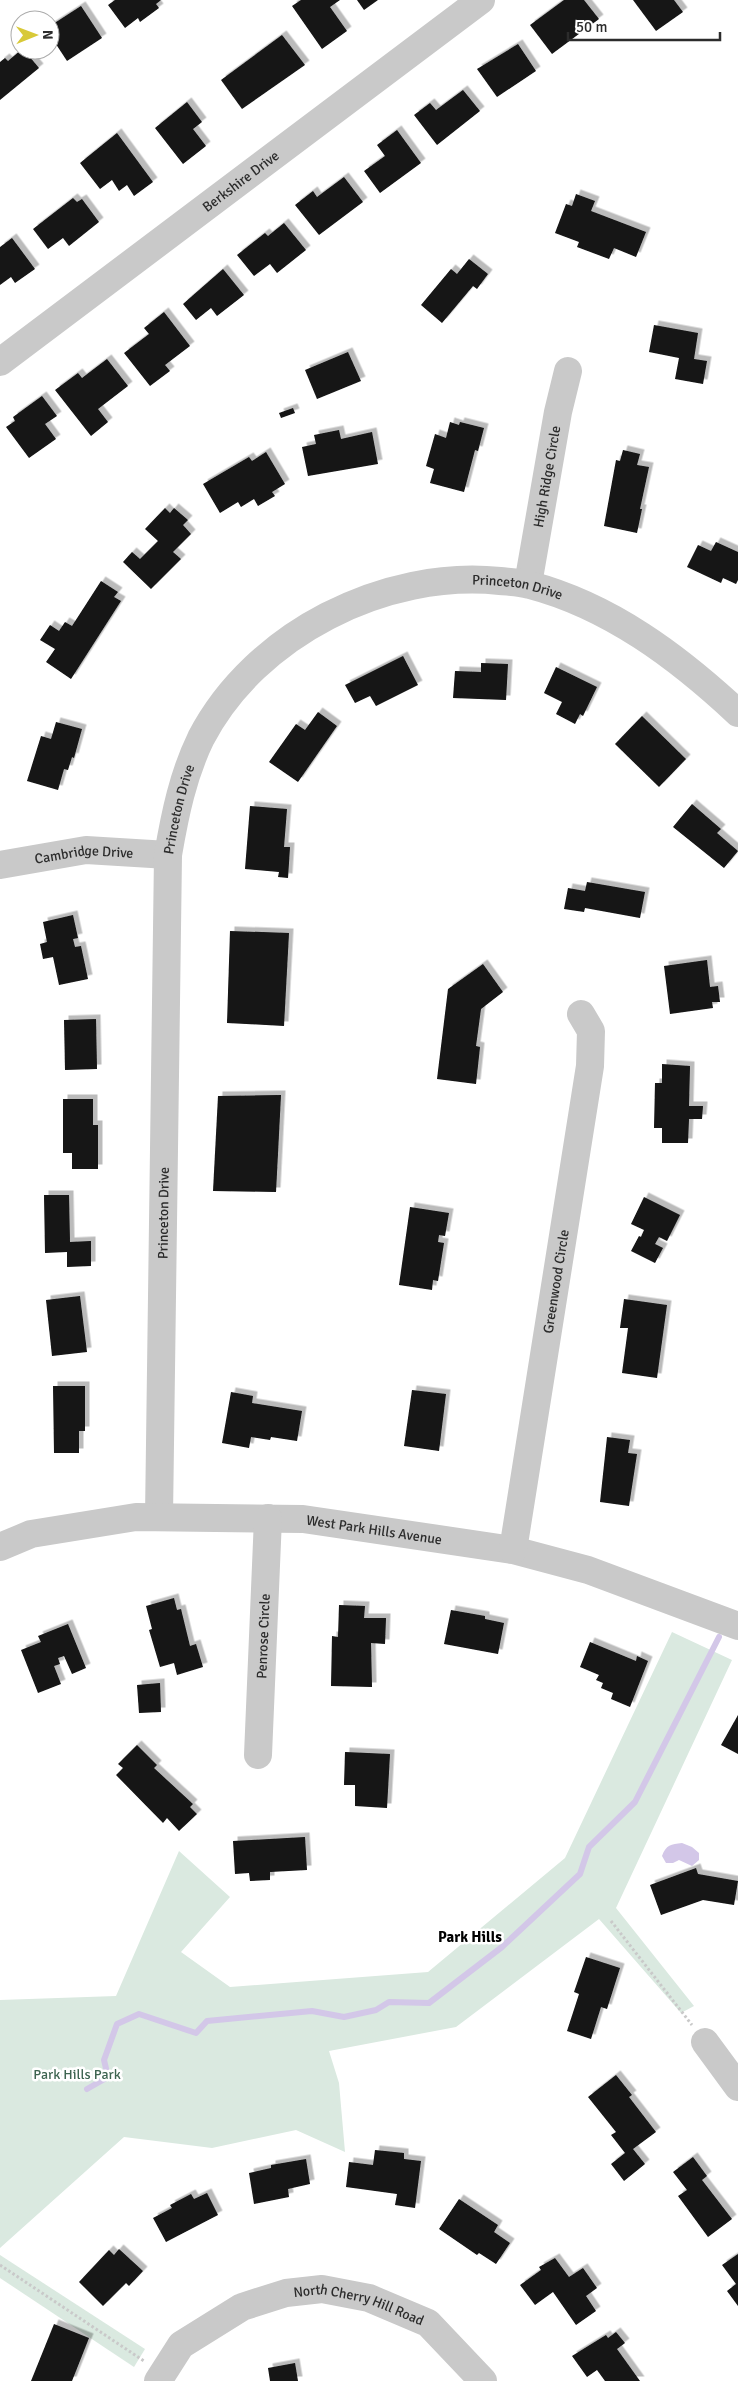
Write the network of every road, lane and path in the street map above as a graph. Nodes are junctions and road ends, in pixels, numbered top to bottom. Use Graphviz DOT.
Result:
graph roads {
  1 [pos="481,0"];
  2 [pos="0,362"];
  3 [pos="568,371"];
  4 [pos="528,584"];
  5 [pos="738,713"];
  6 [pos="168,855"];
  7 [pos="0,865"];
  8 [pos="581,1014"];
  9 [pos="159,1517"];
  10 [pos="268,1518"];
  11 [pos="0,1547"];
  12 [pos="513,1550"];
  13 [pos="738,1626"];
  14 [pos="258,1755"];
  15 [pos="612,1921"];
  16 [pos="705,2042"];
  17 [pos="738,2087"];
  18 [pos="0,2265"];
  19 [pos="160,2377"];
  20 [pos="483,2381"];
  1 -- 2 [label="street, Berkshire Drive"];
  3 -- 4 [label="street, High Ridge Circle"];
  4 -- 5 [label="street, Princeton Drive"];
  4 -- 6 [label="street, Princeton Drive"];
  6 -- 7 [label="street, Cambridge Drive"];
  6 -- 9 [label="street, Princeton Drive"];
  8 -- 12 [label="street, Greenwood Circle"];
  9 -- 10 [label="street, West Park Hills Avenue"];
  9 -- 11 [label="street, West Park Hills Avenue"];
  10 -- 12 [label="street, West Park Hills Avenue"];
  10 -- 14 [label="street, Penrose Circle"];
  12 -- 13 [label="street, West Park Hills Avenue"];
  15 -- 16 [label="path"];
  16 -- 17 [label="street"];
  18 -- 19 [label="path"];
  19 -- 20 [label="street, North Cherry Hill Road"];
}
